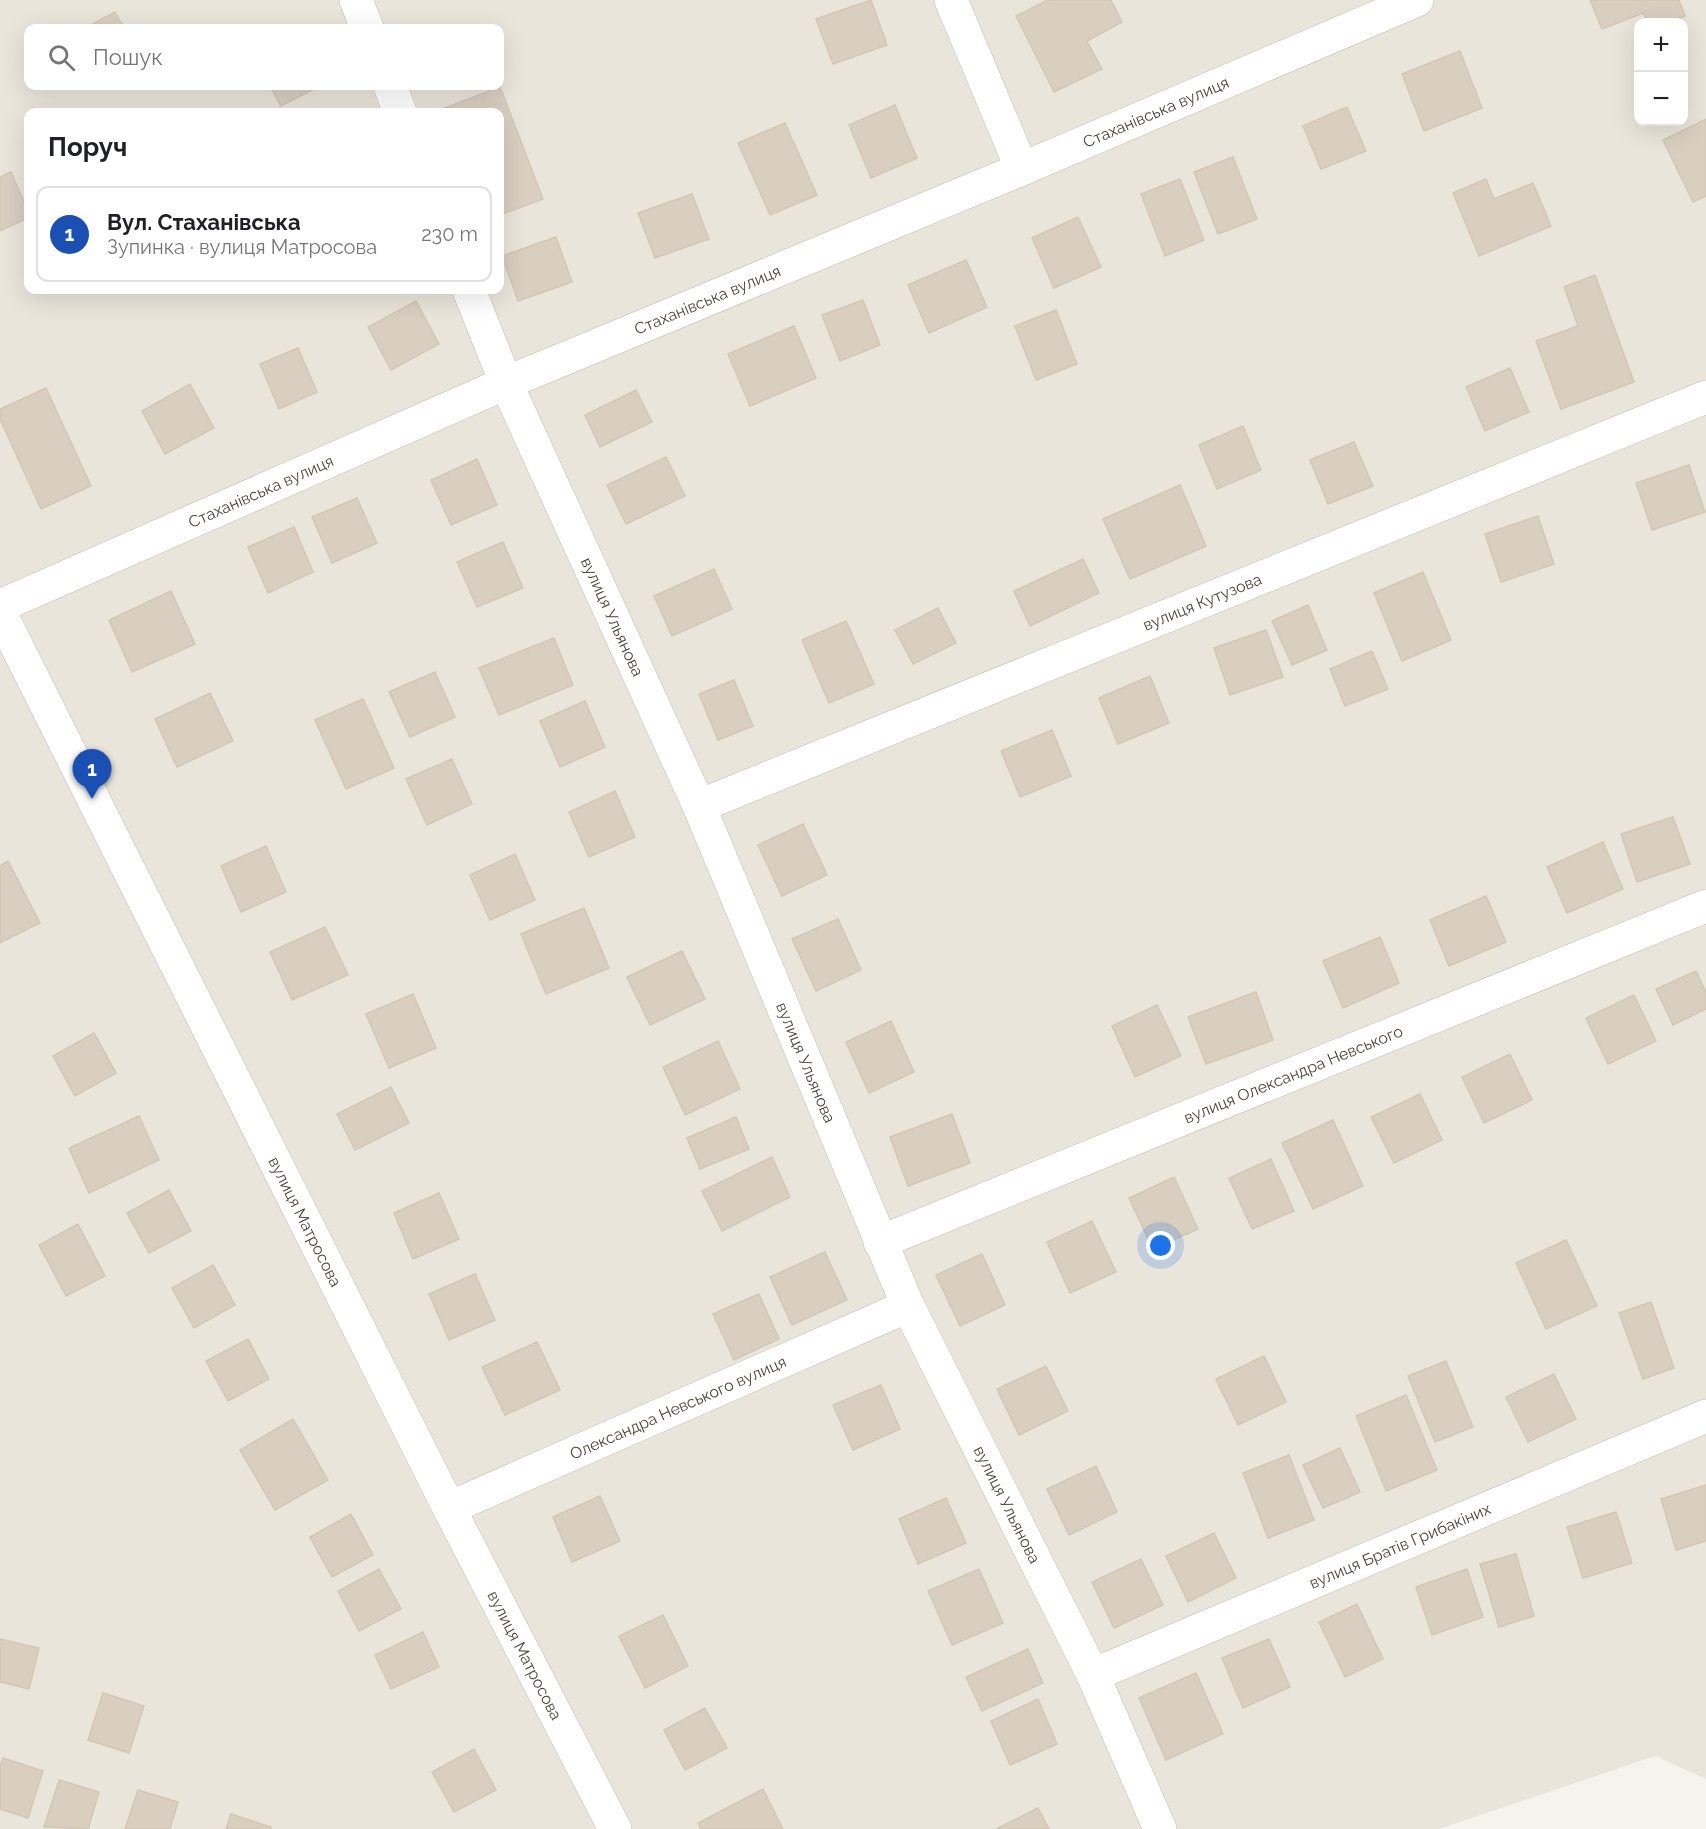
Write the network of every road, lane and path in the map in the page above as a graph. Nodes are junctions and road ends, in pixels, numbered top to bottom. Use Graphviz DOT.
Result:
graph roads {
  1 [pos="356,0"];
  2 [pos="951,0"];
  3 [pos="1417,0"];
  4 [pos="365,24"];
  5 [pos="392,90"];
  6 [pos="398,108"];
  7 [pos="1022,169"];
  8 [pos="471,294"];
  9 [pos="506,383"];
  10 [pos="1706,398"];
  11 [pos="0,606"];
  12 [pos="0,614"];
  13 [pos="699,806"];
  14 [pos="1706,906"];
  15 [pos="880,1242"];
  16 [pos="908,1306"];
  17 [pos="1706,1416"];
  18 [pos="449,1508"];
  19 [pos="1093,1675"];
  20 [pos="615,1829"];
  21 [pos="1160,1829"];
  1 -- 4 [label="street"];
  2 -- 7 [label="street"];
  3 -- 7 [label="street, Стаханівська вулиця"];
  5 -- 6 [label="street"];
  7 -- 9 [label="street, Стаханівська вулиця"];
  8 -- 9 [label="street, вулиця Ульянова"];
  9 -- 11 [label="street, Стаханівська вулиця"];
  9 -- 13 [label="street, вулиця Ульянова"];
  10 -- 13 [label="street, вулиця Кутузова"];
  12 -- 18 [label="street, вулиця Матросова"];
  13 -- 15 [label="street, вулиця Ульянова"];
  14 -- 15 [label="street, вулиця Олександра Невського"];
  15 -- 16 [label="street, вулиця Ульянова"];
  16 -- 18 [label="street, Олександра Невського вулиця"];
  16 -- 19 [label="street, вулиця Ульянова"];
  17 -- 19 [label="street, вулиця Братів Грибакіних"];
  18 -- 20 [label="street, вулиця Матросова"];
  19 -- 21 [label="street, вулиця Ульянова"];
}
